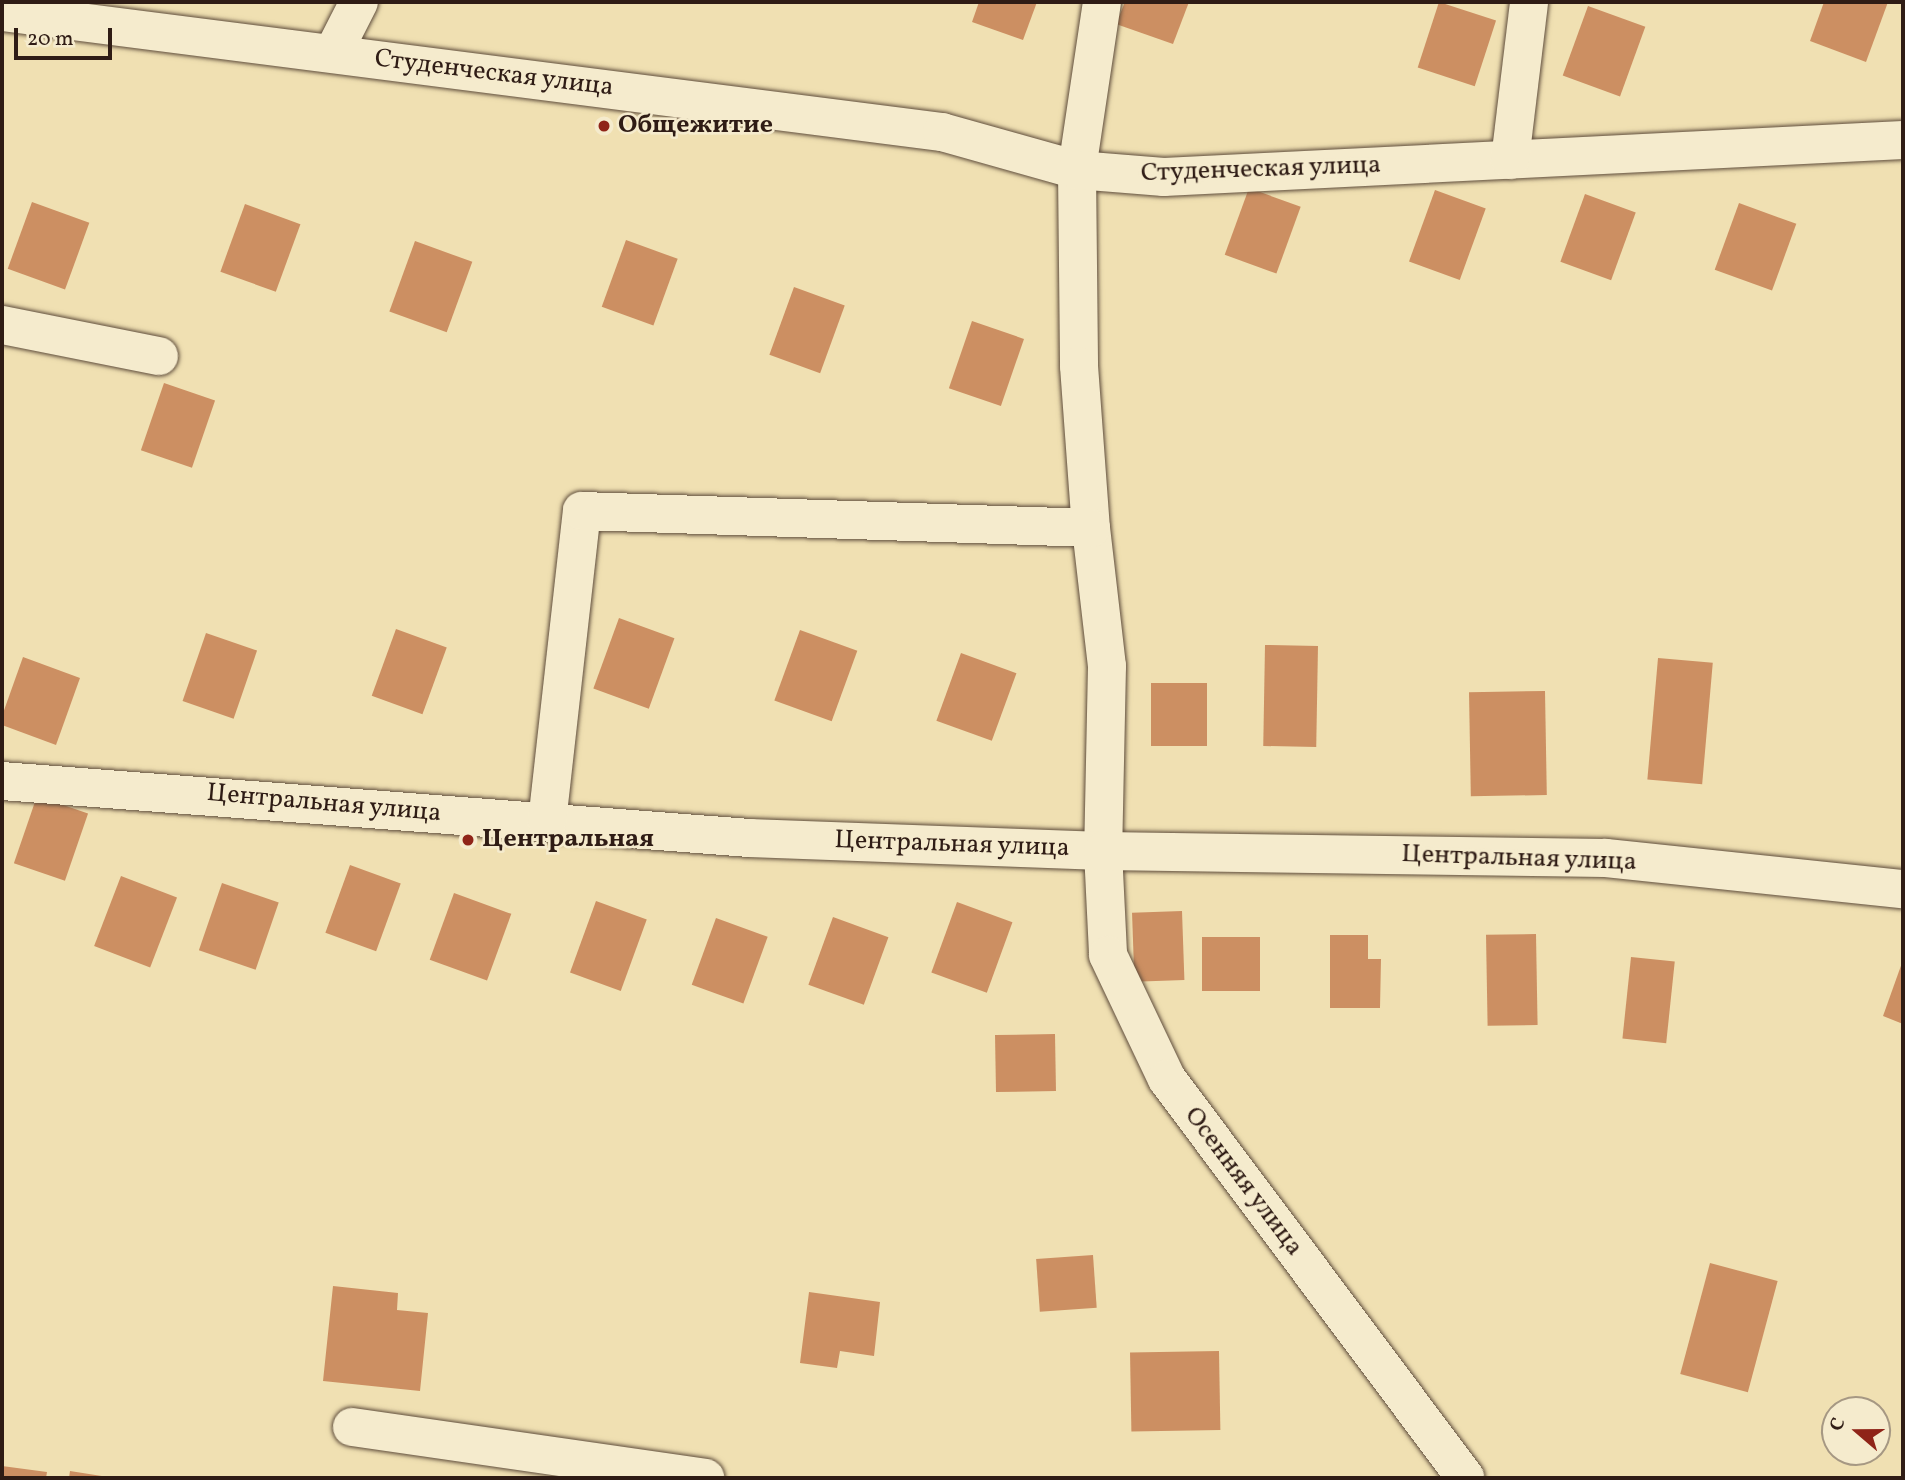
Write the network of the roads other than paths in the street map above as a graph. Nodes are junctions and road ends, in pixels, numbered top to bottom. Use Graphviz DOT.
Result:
graph roads {
  1 [pos="359,2"];
  2 [pos="1102,2"];
  3 [pos="1530,2"];
  4 [pos="67,10"];
  5 [pos="2,12"];
  6 [pos="333,53"];
  7 [pos="1903,140"];
  8 [pos="1510,160"];
  9 [pos="1077,170"];
  10 [pos="2,325"];
  11 [pos="159,356"];
  12 [pos="1091,528"];
  13 [pos="2,781"];
  14 [pos="547,822"];
  15 [pos="1103,851"];
  16 [pos="1903,889"];
  17 [pos="352,1427"];
  18 [pos="705,1478"];
  19 [pos="1465,1478"];
  1 -- 6 [label="street"];
  2 -- 9 [label="street, Осенняя улица"];
  3 -- 8 [label="street"];
  4 -- 5 [label="street, Студенческая улица"];
  4 -- 6 [label="street, Студенческая улица"];
  6 -- 9 [label="street, Студенческая улица"];
  7 -- 8 [label="street, Студенческая улица"];
  8 -- 9 [label="street, Студенческая улица"];
  9 -- 12 [label="street, Осенняя улица"];
  10 -- 11 [label="street"];
  12 -- 14 [label="street"];
  12 -- 15 [label="street, Осенняя улица"];
  13 -- 14 [label="street, Центральная улица"];
  14 -- 15 [label="street, Центральная улица"];
  15 -- 16 [label="street, Центральная улица"];
  15 -- 19 [label="street, Осенняя улица"];
  17 -- 18 [label="street"];
}
